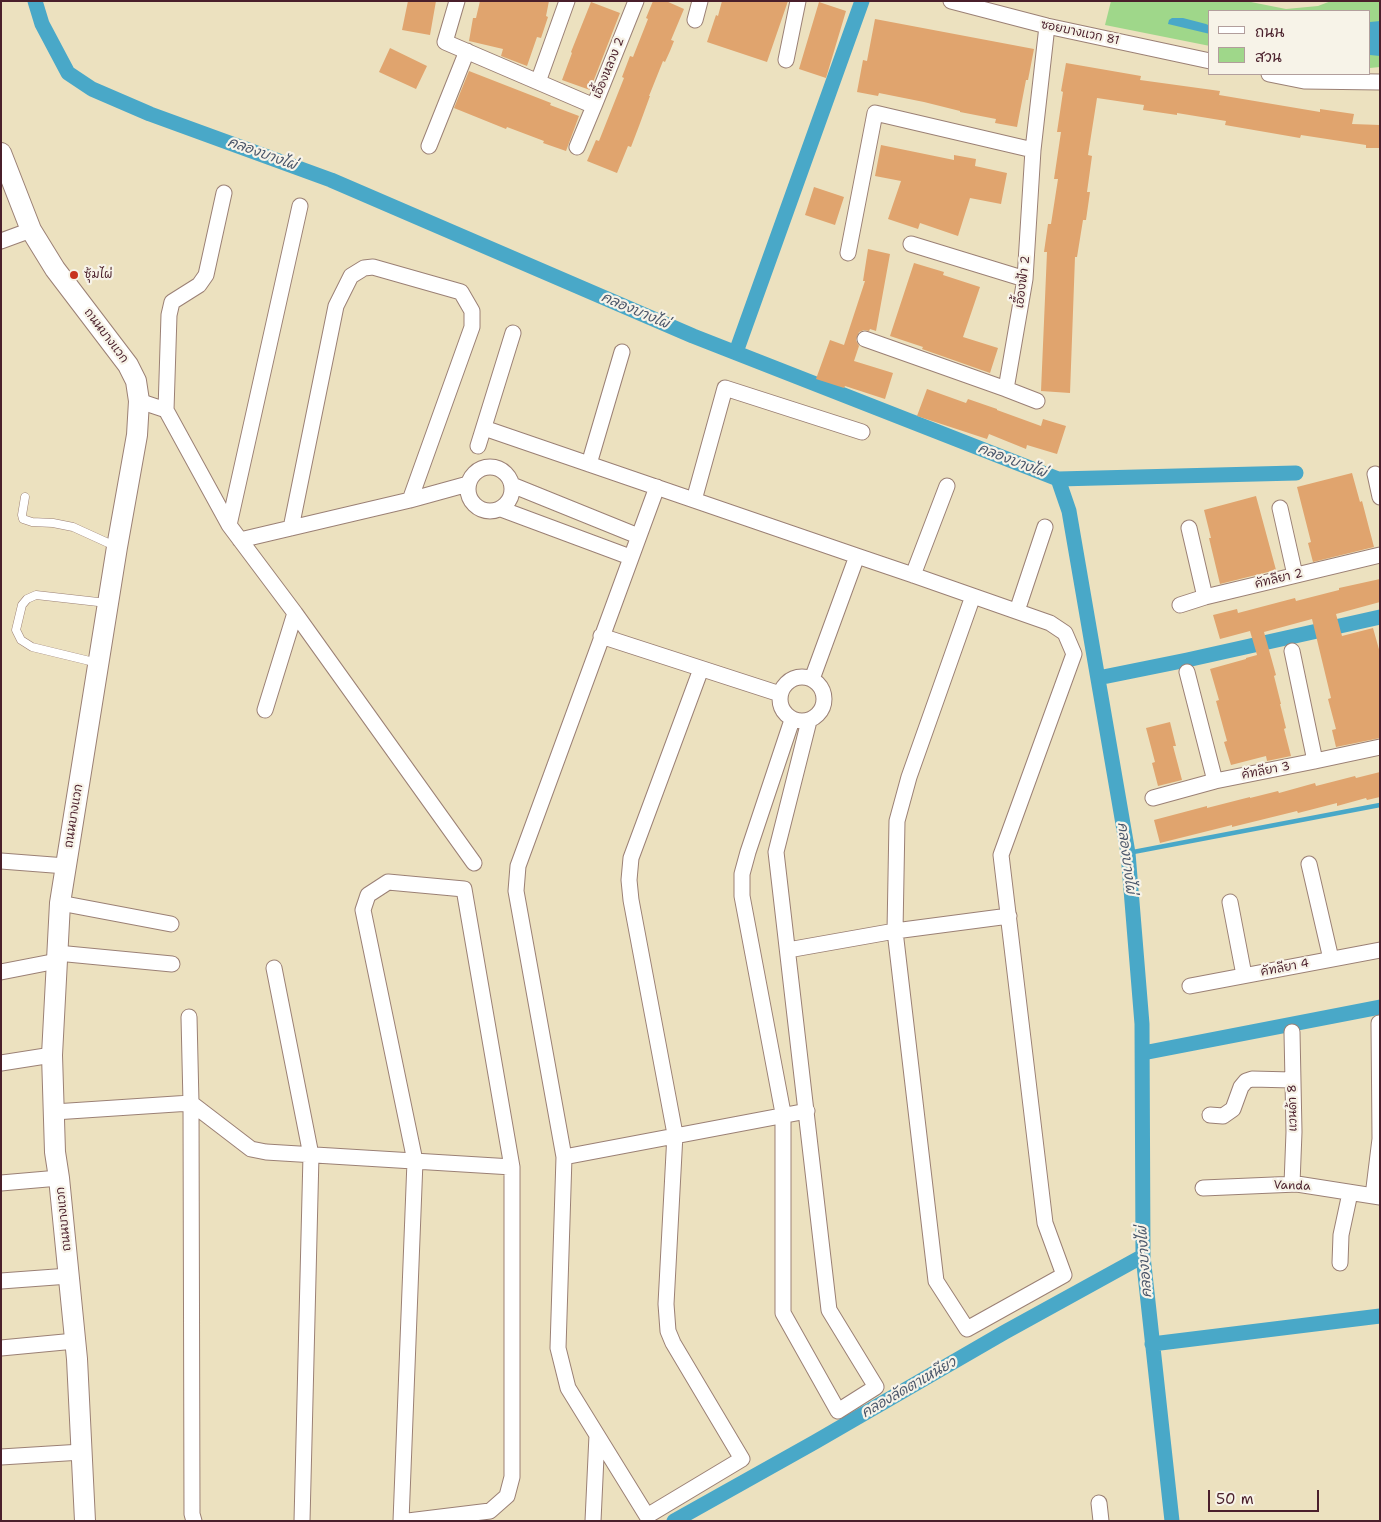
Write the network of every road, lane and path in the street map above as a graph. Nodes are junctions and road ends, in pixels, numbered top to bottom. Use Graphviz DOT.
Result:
graph roads {
  1 [pos="457,1"];
  2 [pos="567,1"];
  3 [pos="636,1"];
  4 [pos="700,1"];
  5 [pos="798,1"];
  6 [pos="951,1"];
  7 [pos="695,20"];
  8 [pos="1047,26"];
  9 [pos="467,52"];
  10 [pos="786,60"];
  11 [pos="1208,61"];
  12 [pos="1274,75"];
  13 [pos="538,82"];
  14 [pos="1380,82"];
  15 [pos="594,106"];
  16 [pos="429,146"];
  17 [pos="577,147"];
  18 [pos="1033,150"];
  19 [pos="1,153"];
  20 [pos="224,193"];
  21 [pos="300,206"];
  22 [pos="31,230"];
  23 [pos="1,242"];
  24 [pos="911,244"];
  25 [pos="848,253"];
  26 [pos="1025,278"];
  27 [pos="512,333"];
  28 [pos="865,339"];
  29 [pos="622,352"];
  30 [pos="1006,388"];
  31 [pos="139,401"];
  32 [pos="1037,401"];
  33 [pos="166,410"];
  34 [pos="484,428"];
  35 [pos="862,432"];
  36 [pos="478,446"];
  37 [pos="589,464"];
  38 [pos="1375,474"];
  39 [pos="468,484"];
  40 [pos="512,485"];
  41 [pos="947,486"];
  42 [pos="657,487"];
  43 [pos="25,497"];
  44 [pos="1380,497"];
  45 [pos="410,500"];
  46 [pos="694,500"];
  47 [pos="1280,508"];
  48 [pos="500,509"];
  49 [pos="228,525"];
  50 [pos="1044,527"];
  51 [pos="291,528"];
  52 [pos="1189,528"];
  53 [pos="638,536"];
  54 [pos="240,540"];
  55 [pos="117,547"];
  56 [pos="1380,555"];
  57 [pos="857,556"];
  58 [pos="630,557"];
  59 [pos="913,575"];
  60 [pos="1295,575"];
  61 [pos="973,596"];
  62 [pos="1205,597"];
  63 [pos="107,603"];
  64 [pos="1180,605"];
  65 [pos="1017,611"];
  66 [pos="295,613"];
  67 [pos="601,636"];
  68 [pos="1292,651"];
  69 [pos="98,662"];
  70 [pos="701,668"];
  71 [pos="1187,672"];
  72 [pos="812,679"];
  73 [pos="780,694"];
  74 [pos="265,710"];
  75 [pos="792,720"];
  76 [pos="809,720"];
  77 [pos="1380,747"];
  78 [pos="1315,761"];
  79 [pos="1215,781"];
  80 [pos="1153,798"];
  81 [pos="1,860"];
  82 [pos="474,863"];
  83 [pos="1309,864"];
  84 [pos="66,866"];
  85 [pos="60,902"];
  86 [pos="1230,902"];
  87 [pos="1009,916"];
  88 [pos="171,924"];
  89 [pos="895,930"];
  90 [pos="788,950"];
  91 [pos="1380,950"];
  92 [pos="57,957"];
  93 [pos="1331,959"];
  94 [pos="172,964"];
  95 [pos="274,968"];
  96 [pos="1,972"];
  97 [pos="1244,975"];
  98 [pos="1190,986"];
  99 [pos="189,1017"];
  100 [pos="1378,1024"];
  101 [pos="1292,1032"];
  102 [pos="52,1055"];
  103 [pos="1,1063"];
  104 [pos="1292,1080"];
  105 [pos="191,1104"];
  106 [pos="807,1111"];
  107 [pos="54,1112"];
  108 [pos="1210,1115"];
  109 [pos="783,1116"];
  110 [pos="675,1136"];
  111 [pos="311,1155"];
  112 [pos="564,1158"];
  113 [pos="415,1161"];
  114 [pos="512,1167"];
  115 [pos="60,1178"];
  116 [pos="1,1183"];
  117 [pos="1292,1184"];
  118 [pos="1203,1188"];
  119 [pos="1350,1192"];
  120 [pos="1376,1197"];
  121 [pos="1340,1264"];
  122 [pos="69,1276"];
  123 [pos="1,1281"];
  124 [pos="75,1341"];
  125 [pos="1,1348"];
  126 [pos="597,1435"];
  127 [pos="82,1452"];
  128 [pos="1,1457"];
  129 [pos="1099,1503"];
  130 [pos="85,1521"];
  131 [pos="194,1521"];
  132 [pos="302,1521"];
  133 [pos="401,1521"];
  134 [pos="408,1521"];
  135 [pos="593,1521"];
  136 [pos="1101,1521"];
  1 -- 9 [label="street, เอื้องหลวง 2"];
  2 -- 13 [label="street"];
  3 -- 15 [label="street, เอื้องหลวง 2"];
  4 -- 7 [label="street"];
  5 -- 10 [label="street"];
  6 -- 8 [label="street, ซอยบางแวก 81"];
  8 -- 11 [label="street, ซอยบางแวก 81"];
  8 -- 18 [label="street, เอื้องฟ้า 2"];
  9 -- 13 [label="street, เอื้องหลวง 2"];
  9 -- 16 [label="street"];
  12 -- 14 [label="street"];
  13 -- 15 [label="street, เอื้องหลวง 2"];
  15 -- 17 [label="street"];
  18 -- 25 [label="street"];
  18 -- 26 [label="street, เอื้องฟ้า 2"];
  19 -- 22 [label="main road, ถนนบางแวก"];
  20 -- 33 [label="street"];
  21 -- 49 [label="street"];
  22 -- 23 [label="street"];
  22 -- 31 [label="main road, ถนนบางแวก"];
  24 -- 26 [label="street"];
  26 -- 30 [label="street, เอื้องฟ้า 2"];
  27 -- 34 [label="street"];
  28 -- 30 [label="street"];
  29 -- 37 [label="street"];
  30 -- 32 [label="street"];
  31 -- 33 [label="street"];
  31 -- 55 [label="main road, ถนนบางแวก"];
  33 -- 49 [label="street"];
  34 -- 36 [label="street"];
  34 -- 37 [label="street"];
  35 -- 46 [label="street"];
  37 -- 42 [label="street"];
  38 -- 44 [label="street"];
  39 -- 40 [label="street"];
  39 -- 45 [label="street"];
  39 -- 48 [label="street"];
  40 -- 48 [label="street"];
  40 -- 53 [label="street"];
  41 -- 59 [label="street"];
  42 -- 46 [label="street"];
  42 -- 53 [label="street"];
  43 -- 55 [label="lane"];
  45 -- 51 [label="street"];
  45 -- 51 [label="street"];
  46 -- 57 [label="street"];
  47 -- 60 [label="street"];
  48 -- 58 [label="street"];
  49 -- 54 [label="street"];
  50 -- 65 [label="street"];
  51 -- 54 [label="street"];
  52 -- 62 [label="street"];
  53 -- 58 [label="street"];
  54 -- 66 [label="street"];
  55 -- 63 [label="main road, ถนนบางแวก"];
  56 -- 60 [label="street, คัทลียา 2"];
  57 -- 59 [label="street"];
  57 -- 72 [label="street"];
  58 -- 67 [label="street"];
  59 -- 61 [label="street"];
  60 -- 62 [label="street, คัทลียา 2"];
  61 -- 65 [label="street"];
  61 -- 89 [label="street"];
  62 -- 64 [label="street, คัทลียา 2"];
  63 -- 69 [label="main road, ถนนบางแวก"];
  63 -- 69 [label="lane"];
  65 -- 87 [label="street"];
  66 -- 74 [label="street"];
  66 -- 82 [label="street"];
  67 -- 70 [label="street"];
  67 -- 112 [label="street"];
  68 -- 78 [label="street"];
  69 -- 84 [label="main road, ถนนบางแวก"];
  70 -- 73 [label="street"];
  70 -- 110 [label="street"];
  71 -- 79 [label="street"];
  72 -- 73 [label="street"];
  72 -- 76 [label="street"];
  73 -- 75 [label="street"];
  75 -- 76 [label="street"];
  75 -- 109 [label="street"];
  76 -- 90 [label="street"];
  77 -- 78 [label="street, คัทลียา 3"];
  78 -- 79 [label="street, คัทลียา 3"];
  79 -- 80 [label="street, คัทลียา 3"];
  81 -- 84 [label="street"];
  83 -- 93 [label="street"];
  84 -- 85 [label="main road, ถนนบางแวก"];
  85 -- 88 [label="street"];
  85 -- 92 [label="main road, ถนนบางแวก"];
  86 -- 97 [label="street"];
  87 -- 89 [label="street"];
  87 -- 89 [label="street"];
  89 -- 90 [label="street"];
  90 -- 106 [label="street"];
  91 -- 93 [label="street, คัทลียา 4"];
  92 -- 94 [label="street"];
  92 -- 96 [label="street"];
  92 -- 102 [label="main road, ถนนบางแวก"];
  93 -- 97 [label="street, คัทลียา 4"];
  95 -- 111 [label="street"];
  97 -- 98 [label="street, คัทลียา 4"];
  99 -- 105 [label="street"];
  100 -- 120 [label="street"];
  101 -- 104 [label="street, แวนด้า 8"];
  102 -- 103 [label="street"];
  102 -- 107 [label="main road, ถนนบางแวก"];
  104 -- 108 [label="street"];
  104 -- 117 [label="street, แวนด้า 8"];
  105 -- 107 [label="street"];
  105 -- 111 [label="street"];
  105 -- 131 [label="street"];
  106 -- 109 [label="street"];
  106 -- 109 [label="street"];
  107 -- 115 [label="main road, ถนนบางแวก"];
  109 -- 110 [label="street"];
  110 -- 112 [label="street"];
  110 -- 126 [label="street"];
  111 -- 113 [label="street"];
  111 -- 132 [label="street"];
  112 -- 126 [label="street"];
  113 -- 114 [label="street"];
  113 -- 114 [label="street"];
  113 -- 133 [label="street"];
  114 -- 134 [label="street"];
  115 -- 116 [label="street"];
  115 -- 122 [label="main road, ถนนบางแวก"];
  117 -- 118 [label="street, Vanda"];
  117 -- 119 [label="street, Vanda"];
  119 -- 120 [label="street, Vanda"];
  119 -- 121 [label="street"];
  122 -- 123 [label="street"];
  122 -- 124 [label="main road, ถนนบางแวก"];
  124 -- 125 [label="street"];
  124 -- 127 [label="main road, ถนนบางแวก"];
  126 -- 135 [label="street"];
  127 -- 128 [label="street"];
  127 -- 130 [label="main road, ถนนบางแวก"];
  129 -- 136 [label="street"];
}
